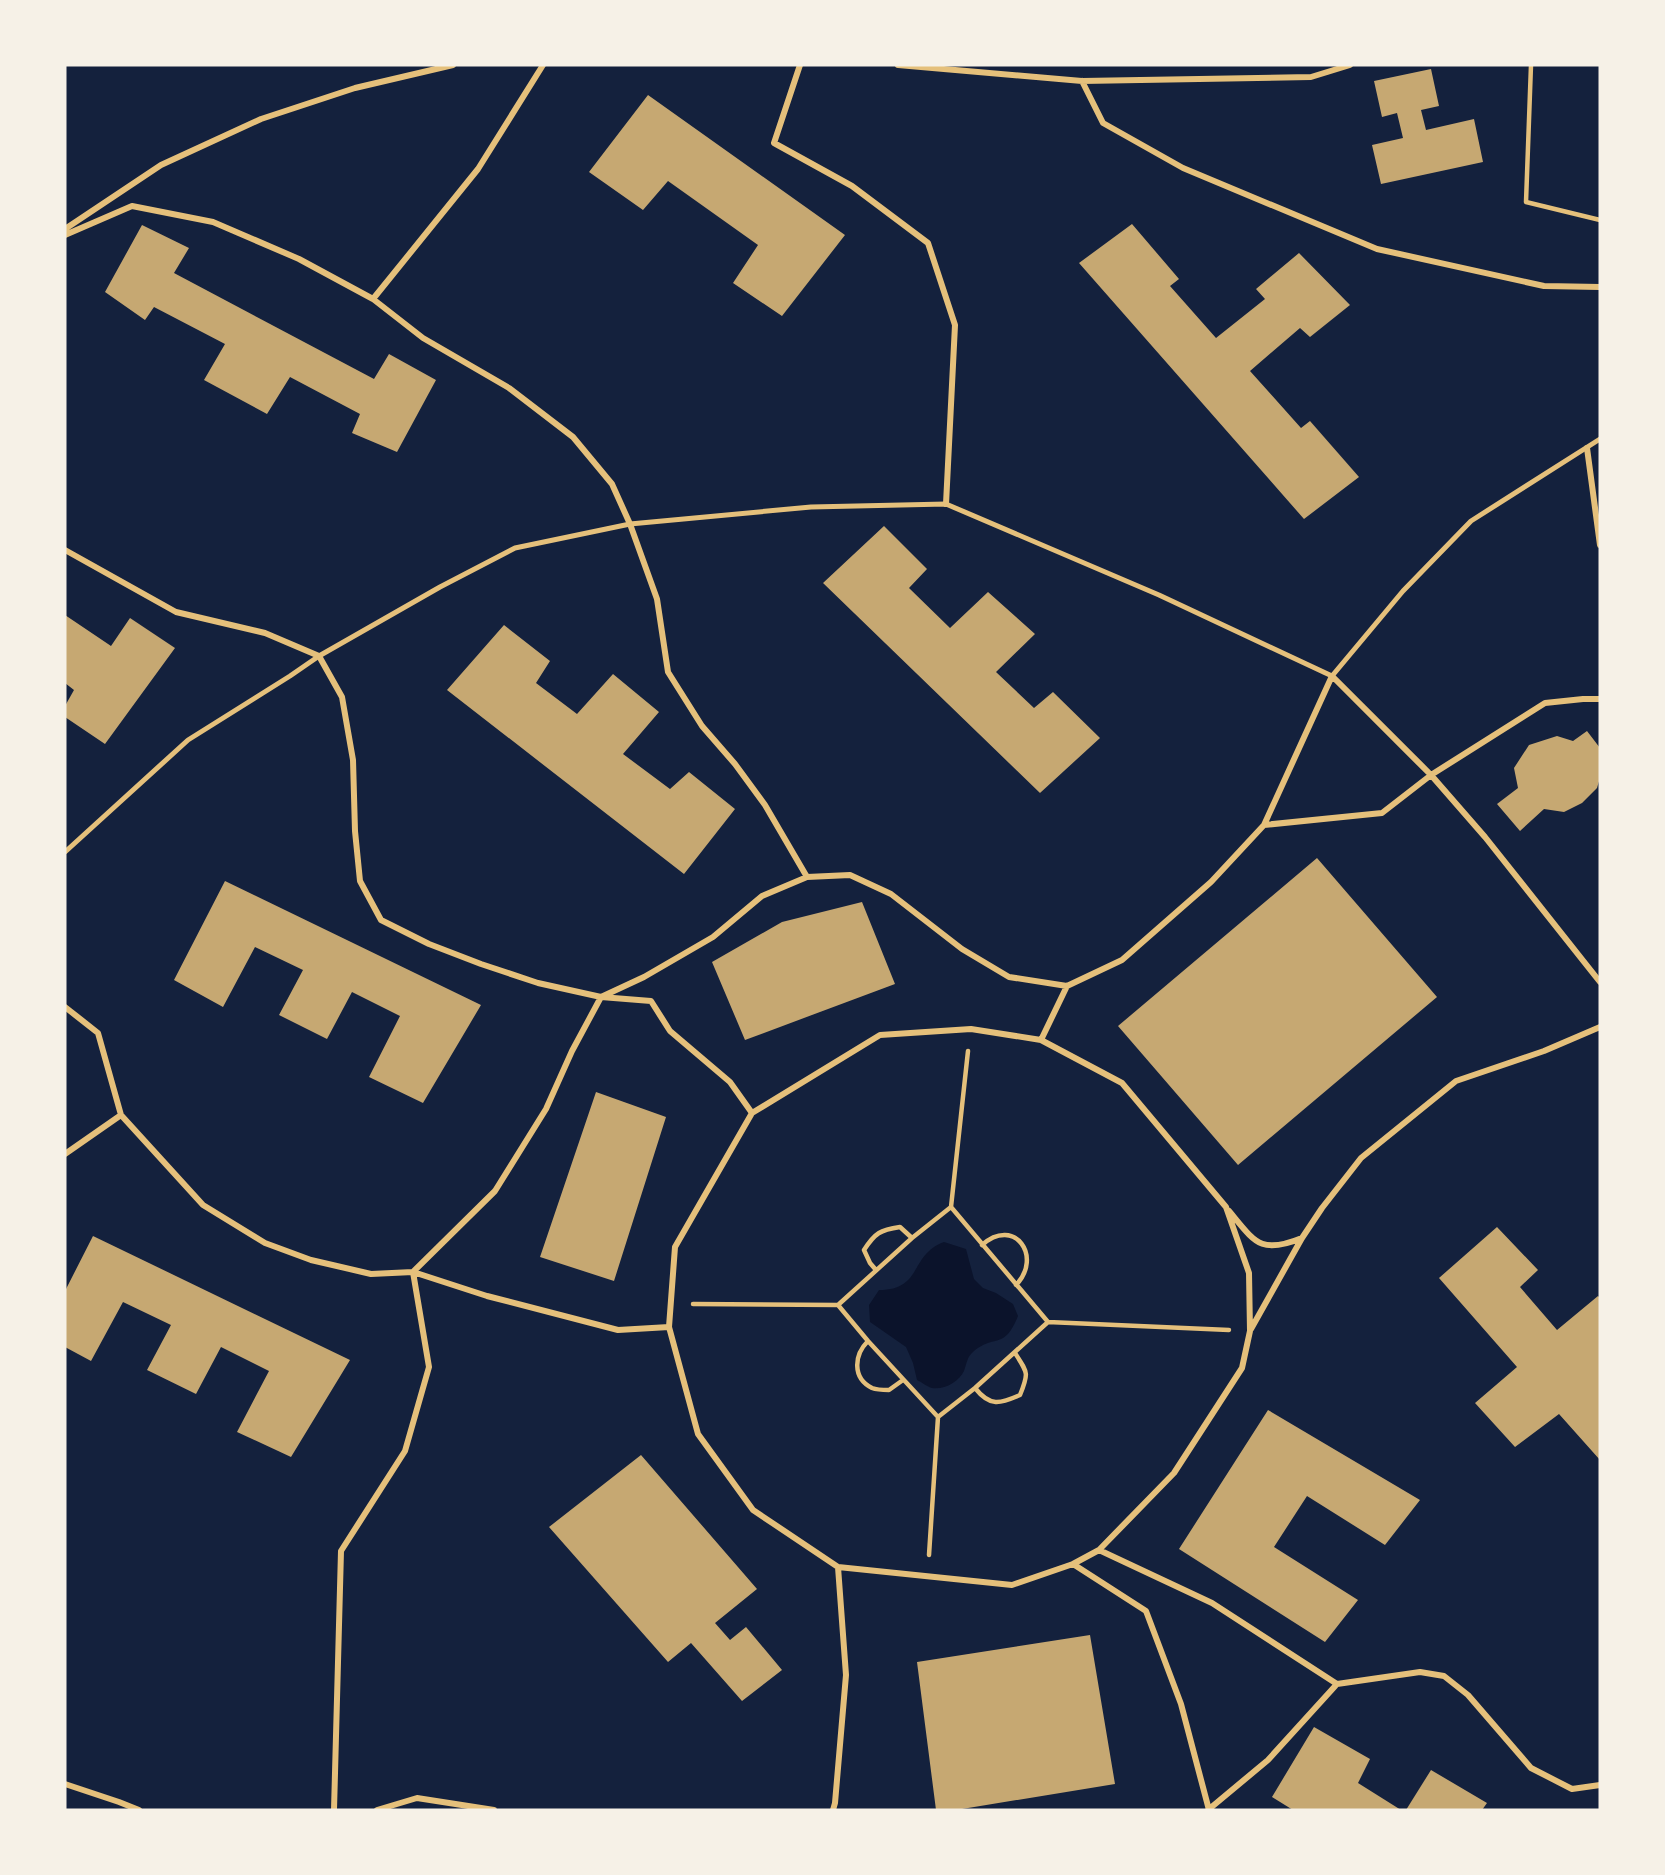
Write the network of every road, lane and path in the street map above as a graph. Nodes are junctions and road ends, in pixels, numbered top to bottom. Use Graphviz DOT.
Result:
graph roads {
  1 [pos="453,65"];
  2 [pos="543,65"];
  3 [pos="800,65"];
  4 [pos="898,65"];
  5 [pos="1350,65"];
  6 [pos="1531,65"];
  7 [pos="1082,81"];
  8 [pos="1600,220"];
  9 [pos="65,229"];
  10 [pos="65,235"];
  11 [pos="1600,287"];
  12 [pos="373,299"];
  13 [pos="1600,439"];
  14 [pos="1587,448"];
  15 [pos="946,504"];
  16 [pos="630,524"];
  17 [pos="1600,545"];
  18 [pos="65,550"];
  19 [pos="319,656"];
  20 [pos="1332,676"];
  21 [pos="1600,699"];
  22 [pos="1431,775"];
  23 [pos="1264,825"];
  24 [pos="65,852"];
  25 [pos="807,877"];
  26 [pos="1600,982"];
  27 [pos="1067,986"];
  28 [pos="601,997"];
  29 [pos="65,1007"];
  30 [pos="1600,1027"];
  31 [pos="971,1029"];
  32 [pos="1041,1040"];
  33 [pos="752,1113"];
  34 [pos="121,1115"];
  35 [pos="65,1154"];
  36 [pos="951,1207"];
  37 [pos="1226,1207"];
  38 [pos="912,1238"];
  39 [pos="1303,1238"];
  40 [pos="982,1245"];
  41 [pos="876,1270"];
  42 [pos="413,1272"];
  43 [pos="1016,1284"];
  44 [pos="671,1304"];
  45 [pos="838,1305"];
  46 [pos="1048,1322"];
  47 [pos="669,1327"];
  48 [pos="1250,1331"];
  49 [pos="868,1341"];
  50 [pos="1015,1353"];
  51 [pos="903,1380"];
  52 [pos="975,1388"];
  53 [pos="938,1417"];
  54 [pos="1099,1550"];
  55 [pos="1073,1564"];
  56 [pos="838,1567"];
  57 [pos="928,1576"];
  58 [pos="1337,1684"];
  59 [pos="65,1784"];
  60 [pos="1600,1785"];
  61 [pos="139,1810"];
  62 [pos="334,1810"];
  63 [pos="377,1810"];
  64 [pos="494,1810"];
  65 [pos="833,1810"];
  66 [pos="1209,1810"];
  1 -- 9 [label="street"];
  2 -- 12 [label="street"];
  3 -- 15 [label="street"];
  4 -- 7 [label="street"];
  5 -- 7 [label="street"];
  6 -- 8 [label="path"];
  7 -- 11 [label="street"];
  10 -- 12 [label="street"];
  12 -- 16 [label="street"];
  13 -- 14 [label="lane"];
  14 -- 17 [label="street"];
  14 -- 20 [label="lane"];
  15 -- 16 [label="lane"];
  15 -- 20 [label="lane"];
  16 -- 19 [label="lane"];
  16 -- 25 [label="street"];
  18 -- 19 [label="street"];
  19 -- 24 [label="lane"];
  19 -- 28 [label="street"];
  20 -- 22 [label="street"];
  20 -- 23 [label="street"];
  21 -- 22 [label="street"];
  22 -- 23 [label="street"];
  22 -- 26 [label="street"];
  23 -- 27 [label="street"];
  25 -- 27 [label="street"];
  25 -- 28 [label="street"];
  27 -- 32 [label="street"];
  28 -- 33 [label="street"];
  28 -- 42 [label="street"];
  29 -- 34 [label="street"];
  30 -- 39 [label="street"];
  31 -- 32 [label="street"];
  31 -- 33 [label="street"];
  31 -- 36 [label="path"];
  32 -- 37 [label="street"];
  33 -- 44 [label="street"];
  34 -- 35 [label="street"];
  34 -- 42 [label="street"];
  36 -- 38 [label="path"];
  36 -- 40 [label="path"];
  37 -- 39 [label="street"];
  37 -- 48 [label="street"];
  38 -- 41 [label="path"];
  38 -- 41 [label="path"];
  39 -- 48 [label="street"];
  40 -- 43 [label="path"];
  40 -- 43 [label="path"];
  41 -- 45 [label="path"];
  42 -- 47 [label="street"];
  42 -- 62 [label="street"];
  43 -- 46 [label="path"];
  44 -- 45 [label="path"];
  44 -- 47 [label="street"];
  45 -- 49 [label="path"];
  46 -- 48 [label="path"];
  46 -- 50 [label="path"];
  47 -- 56 [label="street"];
  48 -- 54 [label="street"];
  49 -- 51 [label="path"];
  49 -- 51 [label="path"];
  50 -- 52 [label="path"];
  50 -- 52 [label="path"];
  51 -- 53 [label="path"];
  52 -- 53 [label="path"];
  53 -- 57 [label="path"];
  54 -- 55 [label="street"];
  54 -- 58 [label="street"];
  55 -- 57 [label="street"];
  55 -- 66 [label="street"];
  56 -- 57 [label="street"];
  56 -- 65 [label="street"];
  58 -- 60 [label="street"];
  58 -- 66 [label="street"];
  59 -- 61 [label="street"];
  63 -- 64 [label="street"];
}
